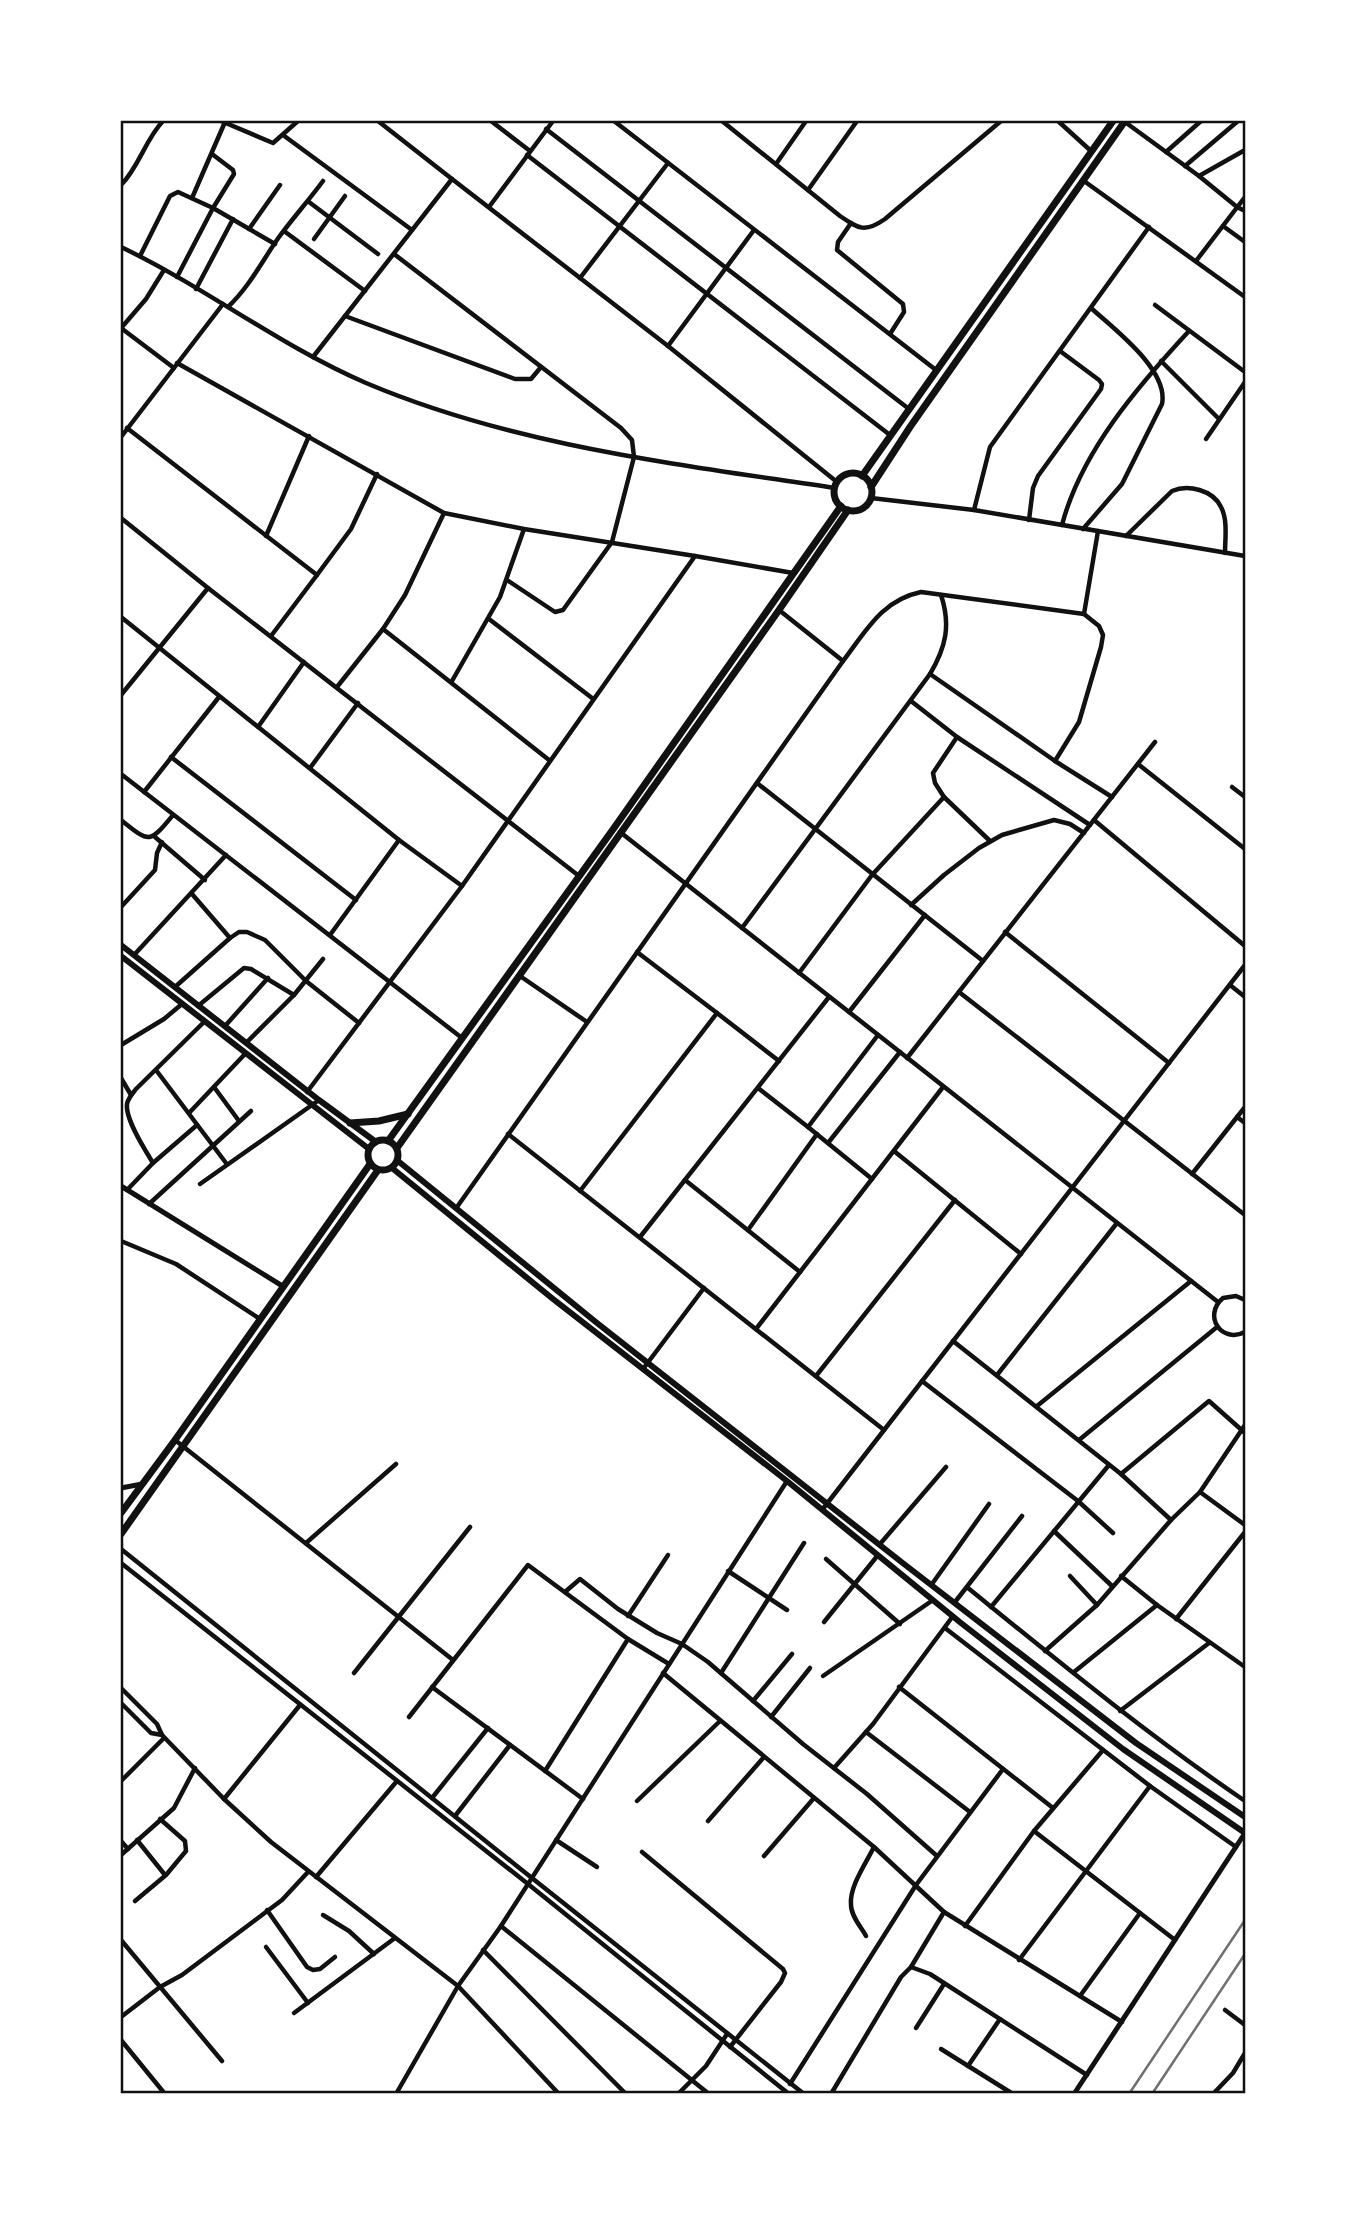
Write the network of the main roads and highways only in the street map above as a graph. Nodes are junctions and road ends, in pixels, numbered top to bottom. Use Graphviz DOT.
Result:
graph roads {
  1 [pos="1113,121"];
  2 [pos="1125,121"];
  3 [pos="862,476"];
  4 [pos="871,487"];
  5 [pos="844,508"];
  6 [pos="617,830"];
  7 [pos="121,945"];
  8 [pos="121,956"];
  9 [pos="511,970"];
  10 [pos="519,975"];
  11 [pos="408,1114"];
  12 [pos="350,1123"];
  13 [pos="388,1141"];
  14 [pos="376,1142"];
  15 [pos="369,1149"];
  16 [pos="397,1149"];
  17 [pos="398,1161"];
  18 [pos="370,1164"];
  19 [pos="392,1168"];
  20 [pos="377,1170"];
  21 [pos="179,1443"];
  22 [pos="789,1478"];
  23 [pos="121,1513"];
  24 [pos="121,1534"];
  25 [pos="1245,1817"];
  26 [pos="1245,1833"];
  1 -- 3 [label="main road"];
  2 -- 4 [label="main road"];
  3 -- 4 [label="main road"];
  3 -- 5 [label="main road"];
  4 -- 5 [label="main road"];
  5 -- 6 [label="main road"];
  5 -- 6 [label="main road"];
  6 -- 9 [label="main road"];
  6 -- 10 [label="main road"];
  7 -- 12 [label="main road"];
  8 -- 15 [label="main road"];
  9 -- 10 [label="main road"];
  9 -- 11 [label="main road"];
  10 -- 16 [label="main road"];
  11 -- 12 [label="main road"];
  11 -- 13 [label="main road"];
  12 -- 14 [label="main road"];
  13 -- 14 [label="main road"];
  13 -- 16 [label="main road"];
  14 -- 15 [label="main road"];
  15 -- 18 [label="main road"];
  16 -- 17 [label="main road"];
  17 -- 19 [label="main road"];
  17 -- 22 [label="main road"];
  18 -- 20 [label="main road"];
  18 -- 21 [label="main road"];
  19 -- 20 [label="main road"];
  19 -- 22 [label="main road"];
  20 -- 21 [label="main road"];
  21 -- 23 [label="main road"];
  21 -- 24 [label="main road"];
  22 -- 25 [label="main road"];
  22 -- 26 [label="main road"];
}
